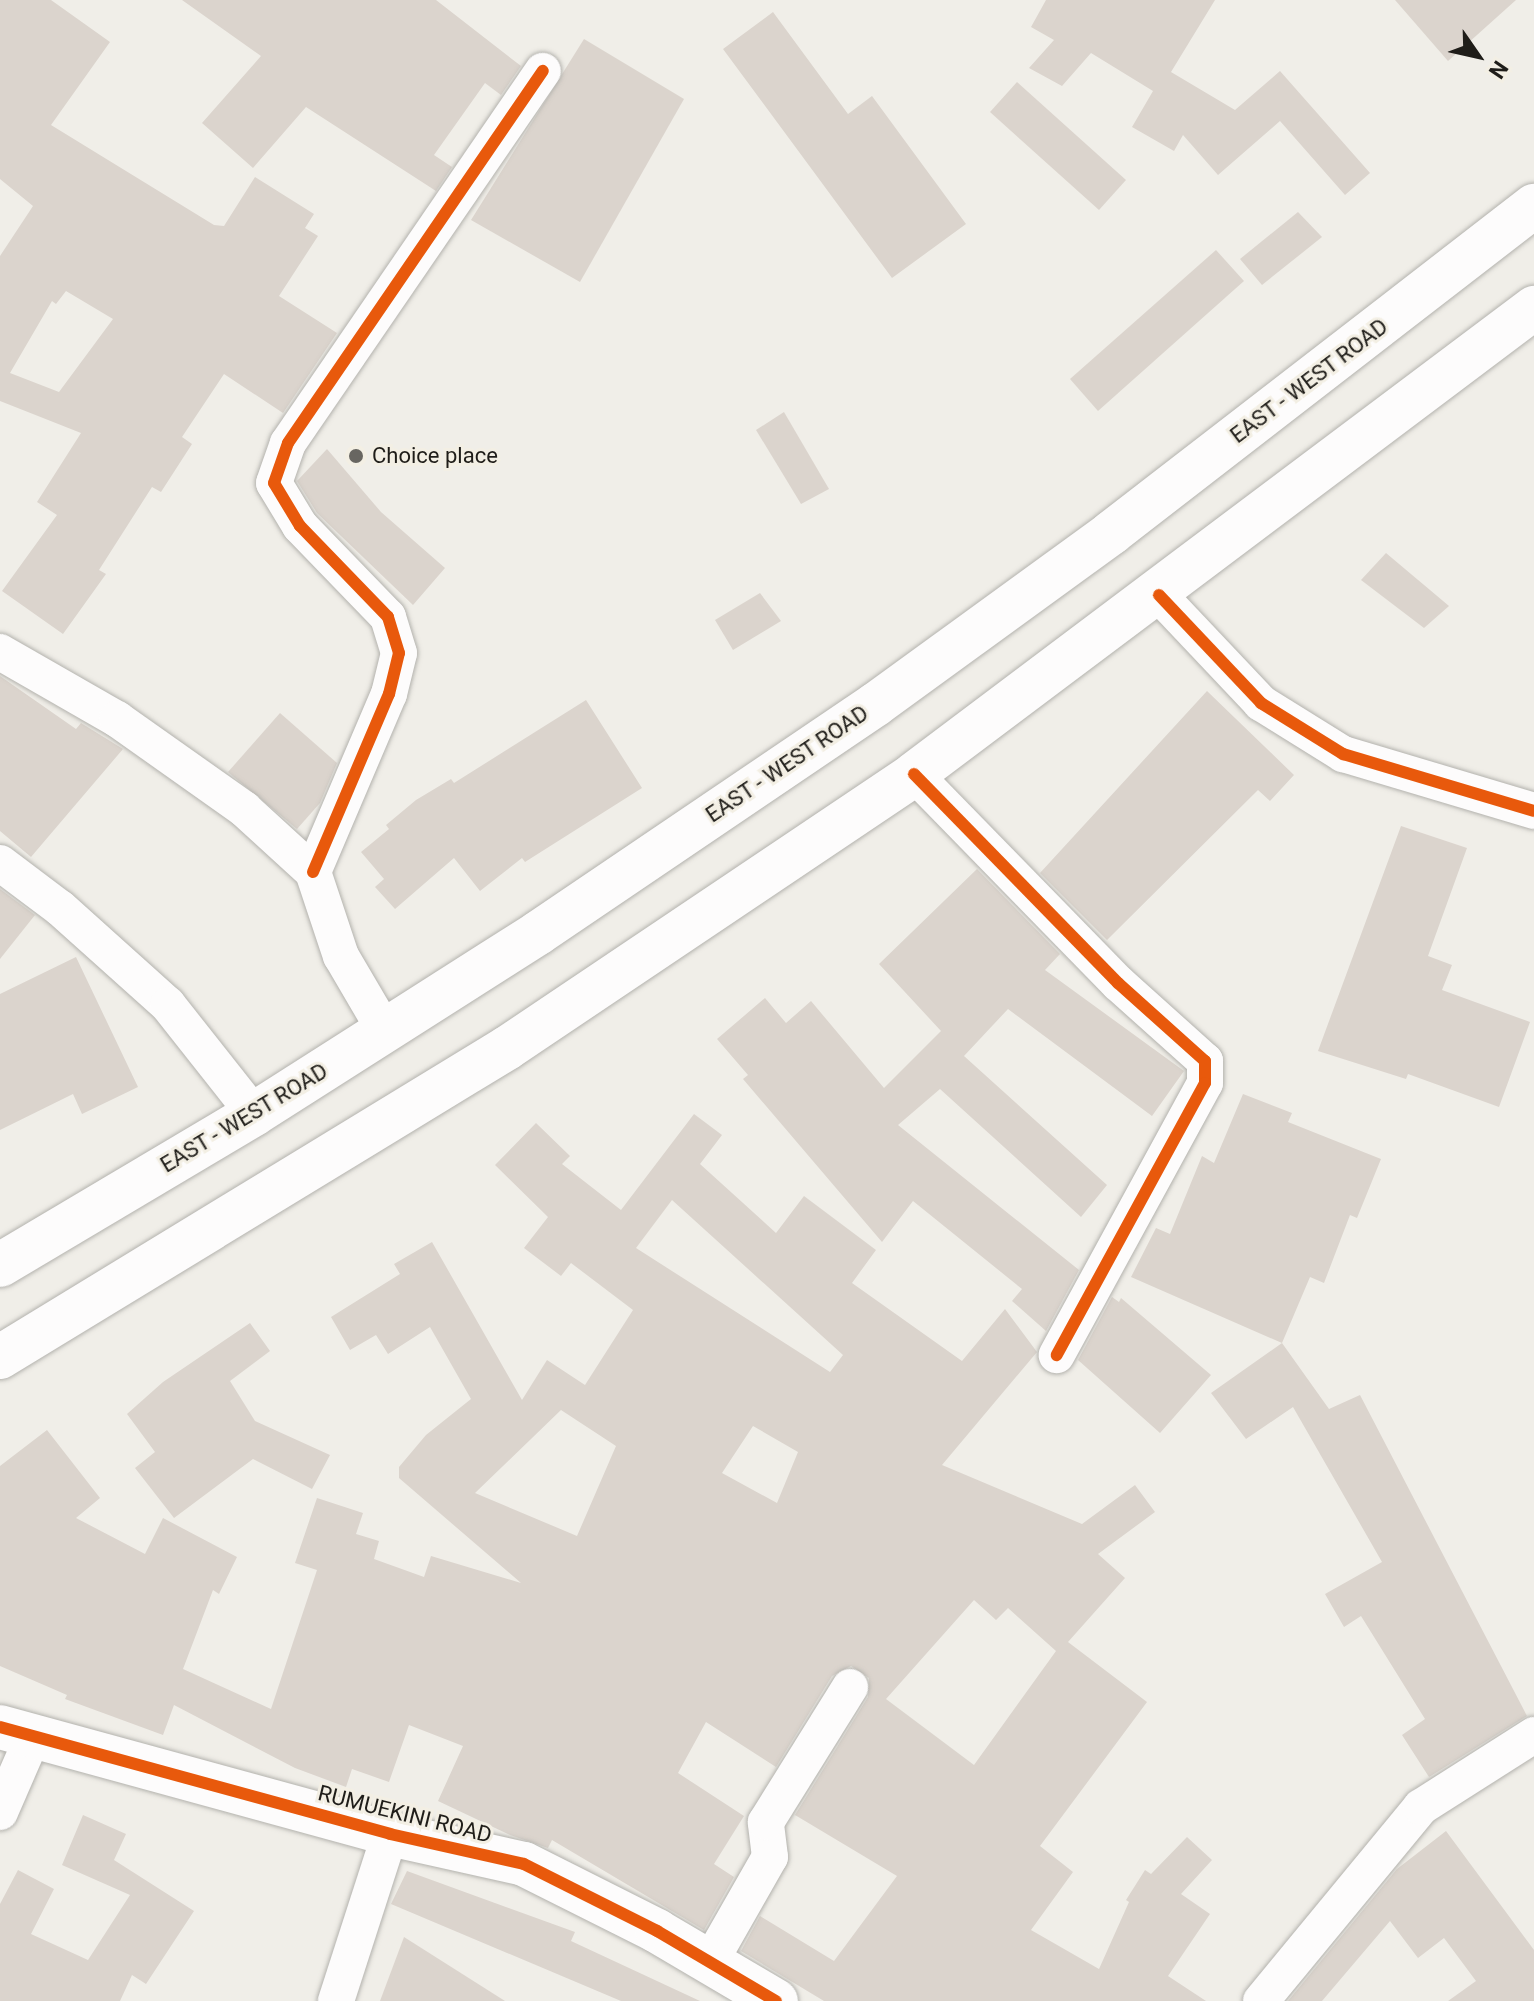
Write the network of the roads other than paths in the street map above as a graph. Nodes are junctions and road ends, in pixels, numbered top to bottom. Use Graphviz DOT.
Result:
graph roads {
  1 [pos="543,71"];
  2 [pos="1534,206"];
  3 [pos="1534,308"];
  4 [pos="1159,595"];
  5 [pos="0,652"];
  6 [pos="914,774"];
  7 [pos="1534,811"];
  8 [pos="0,863"];
  9 [pos="313,872"];
  10 [pos="385,1031"];
  11 [pos="254,1114"];
  12 [pos="0,1265"];
  13 [pos="1057,1355"];
  14 [pos="0,1357"];
  15 [pos="850,1687"];
  16 [pos="16,1731"];
  17 [pos="1534,1735"];
  18 [pos="0,1812"];
  19 [pos="390,1834"];
  20 [pos="710,1962"];
  21 [pos="336,2001"];
  22 [pos="776,2001"];
  23 [pos="1261,2001"];
  1 -- 9 [label="street"];
  2 -- 10 [label="main road, EAST - WEST ROAD"];
  3 -- 4 [label="main road"];
  4 -- 6 [label="main road"];
  4 -- 7 [label="street"];
  5 -- 9 [label="street"];
  6 -- 13 [label="street"];
  6 -- 14 [label="main road"];
  8 -- 11 [label="street"];
  9 -- 10 [label="street"];
  10 -- 11 [label="main road, EAST - WEST ROAD"];
  11 -- 12 [label="main road, EAST - WEST ROAD"];
  15 -- 20 [label="street"];
  16 -- 18 [label="street"];
  16 -- 19 [label="main road, RUMUEKINI ROAD"];
  17 -- 23 [label="street"];
  19 -- 20 [label="main road, RUMUEKINI ROAD"];
  19 -- 21 [label="street"];
  20 -- 22 [label="main road, RUMUEKINI ROAD"];
}
